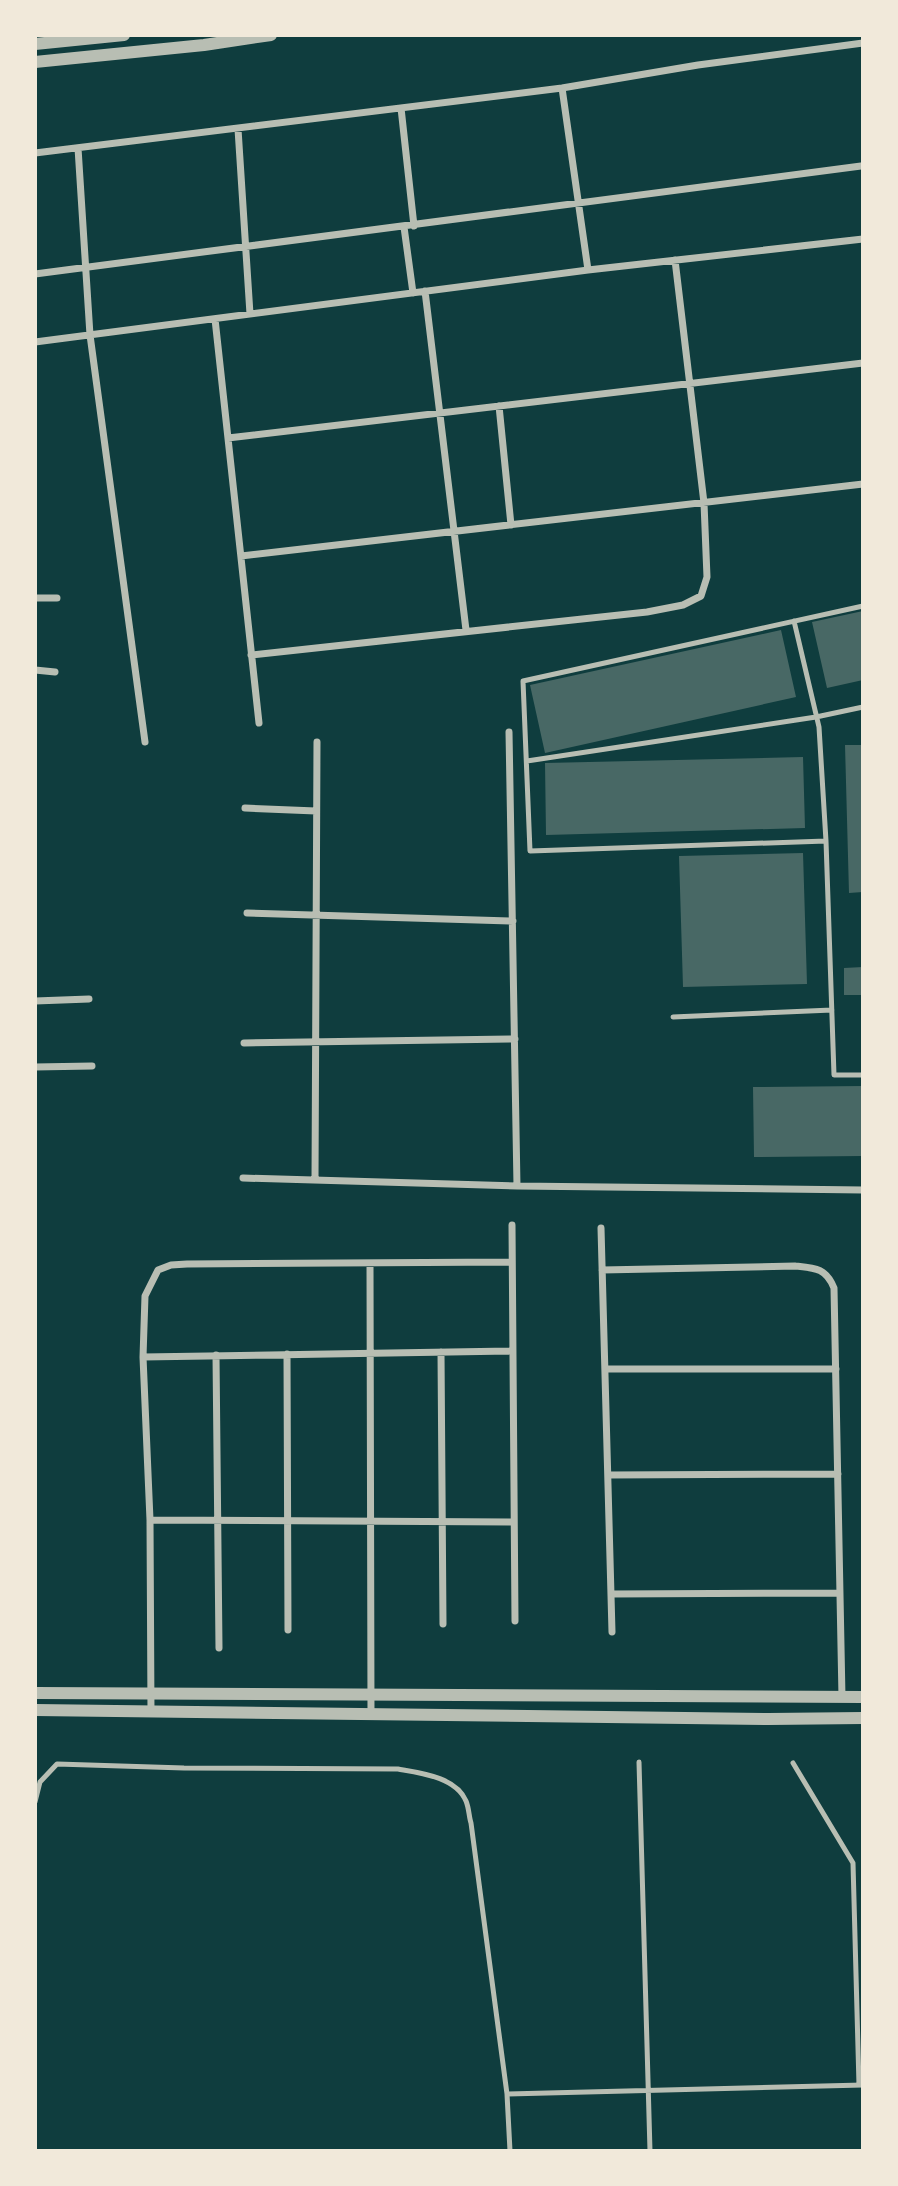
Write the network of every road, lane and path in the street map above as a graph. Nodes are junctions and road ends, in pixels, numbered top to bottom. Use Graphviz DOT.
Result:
graph roads {
  1 [pos="124,35"];
  2 [pos="271,35"];
  3 [pos="863,43"];
  4 [pos="35,44"];
  5 [pos="35,62"];
  6 [pos="562,88"];
  7 [pos="401,108"];
  8 [pos="238,129"];
  9 [pos="78,148"];
  10 [pos="35,153"];
  11 [pos="861,166"];
  12 [pos="579,204"];
  13 [pos="414,226"];
  14 [pos="404,227"];
  15 [pos="863,239"];
  16 [pos="245,247"];
  17 [pos="676,260"];
  18 [pos="85,267"];
  19 [pos="588,270"];
  20 [pos="35,274"];
  21 [pos="425,291"];
  22 [pos="413,293"];
  23 [pos="250,314"];
  24 [pos="215,318"];
  25 [pos="90,335"];
  26 [pos="35,342"];
  27 [pos="863,363"];
  28 [pos="690,383"];
  29 [pos="499,406"];
  30 [pos="440,413"];
  31 [pos="228,438"];
  32 [pos="863,484"];
  33 [pos="705,503"];
  34 [pos="511,525"];
  35 [pos="454,532"];
  36 [pos="241,556"];
  37 [pos="35,598"];
  38 [pos="57,598"];
  39 [pos="863,606"];
  40 [pos="794,621"];
  41 [pos="466,630"];
  42 [pos="251,654"];
  43 [pos="35,670"];
  44 [pos="55,672"];
  45 [pos="863,707"];
  46 [pos="816,717"];
  47 [pos="259,723"];
  48 [pos="509,733"];
  49 [pos="145,742"];
  50 [pos="317,742"];
  51 [pos="527,761"];
  52 [pos="245,808"];
  53 [pos="316,811"];
  54 [pos="826,841"];
  55 [pos="247,913"];
  56 [pos="316,916"];
  57 [pos="513,921"];
  58 [pos="35,995"];
  59 [pos="89,999"];
  60 [pos="35,1001"];
  61 [pos="832,1010"];
  62 [pos="673,1017"];
  63 [pos="515,1039"];
  64 [pos="244,1042"];
  65 [pos="316,1042"];
  66 [pos="92,1066"];
  67 [pos="35,1067"];
  68 [pos="863,1075"];
  69 [pos="243,1178"];
  70 [pos="315,1180"];
  71 [pos="517,1186"];
  72 [pos="863,1190"];
  73 [pos="512,1225"];
  74 [pos="601,1228"];
  75 [pos="512,1262"];
  76 [pos="370,1263"];
  77 [pos="602,1270"];
  78 [pos="513,1351"];
  79 [pos="441,1352"];
  80 [pos="371,1353"];
  81 [pos="287,1354"];
  82 [pos="216,1356"];
  83 [pos="143,1357"];
  84 [pos="605,1368"];
  85 [pos="836,1369"];
  86 [pos="838,1474"];
  87 [pos="608,1475"];
  88 [pos="150,1520"];
  89 [pos="217,1520"];
  90 [pos="287,1521"];
  91 [pos="371,1521"];
  92 [pos="442,1521"];
  93 [pos="514,1521"];
  94 [pos="840,1593"];
  95 [pos="611,1594"];
  96 [pos="515,1621"];
  97 [pos="443,1624"];
  98 [pos="288,1630"];
  99 [pos="612,1632"];
  100 [pos="219,1648"];
  101 [pos="35,1693"];
  102 [pos="150,1694"];
  103 [pos="371,1695"];
  104 [pos="863,1697"];
  105 [pos="842,1698"];
  106 [pos="35,1710"];
  107 [pos="151,1712"];
  108 [pos="371,1715"];
  109 [pos="863,1718"];
  110 [pos="639,1762"];
  111 [pos="793,1763"];
  112 [pos="35,1802"];
  113 [pos="861,2085"];
  114 [pos="648,2091"];
  115 [pos="507,2094"];
  116 [pos="510,2151"];
  117 [pos="650,2151"];
  1 -- 4 [label="street"];
  2 -- 5 [label="street"];
  3 -- 6 [label="street"];
  6 -- 7 [label="street"];
  6 -- 12 [label="street"];
  7 -- 8 [label="street"];
  7 -- 13 [label="street"];
  8 -- 9 [label="street"];
  8 -- 16 [label="street"];
  9 -- 10 [label="street"];
  9 -- 18 [label="street"];
  11 -- 12 [label="street"];
  12 -- 13 [label="street"];
  12 -- 19 [label="street"];
  13 -- 14 [label="street"];
  14 -- 16 [label="street"];
  14 -- 22 [label="street"];
  15 -- 17 [label="street"];
  16 -- 18 [label="street"];
  16 -- 23 [label="street"];
  17 -- 19 [label="street"];
  17 -- 28 [label="street"];
  18 -- 20 [label="street"];
  18 -- 25 [label="street"];
  19 -- 21 [label="street"];
  21 -- 22 [label="street"];
  21 -- 30 [label="street"];
  22 -- 23 [label="street"];
  23 -- 24 [label="street"];
  24 -- 25 [label="street"];
  24 -- 31 [label="street"];
  25 -- 26 [label="street"];
  25 -- 49 [label="street"];
  27 -- 28 [label="street"];
  28 -- 29 [label="street"];
  28 -- 33 [label="street"];
  29 -- 30 [label="street"];
  29 -- 34 [label="street"];
  30 -- 31 [label="street"];
  30 -- 35 [label="street"];
  31 -- 36 [label="street"];
  32 -- 33 [label="street"];
  33 -- 34 [label="street"];
  33 -- 41 [label="street"];
  34 -- 35 [label="street"];
  35 -- 36 [label="street"];
  35 -- 41 [label="street"];
  36 -- 42 [label="street"];
  37 -- 38 [label="street"];
  39 -- 40 [label="lane"];
  40 -- 46 [label="lane"];
  40 -- 51 [label="lane"];
  41 -- 42 [label="street"];
  42 -- 47 [label="street"];
  43 -- 44 [label="street"];
  45 -- 46 [label="lane"];
  46 -- 51 [label="lane"];
  46 -- 54 [label="lane"];
  48 -- 57 [label="street"];
  50 -- 53 [label="street"];
  51 -- 54 [label="lane"];
  52 -- 53 [label="street"];
  53 -- 56 [label="street"];
  54 -- 61 [label="lane"];
  55 -- 56 [label="street"];
  56 -- 57 [label="street"];
  56 -- 65 [label="street"];
  57 -- 63 [label="street"];
  58 -- 60 [label="street"];
  59 -- 60 [label="street"];
  61 -- 62 [label="lane"];
  61 -- 68 [label="lane"];
  63 -- 65 [label="street"];
  63 -- 71 [label="street"];
  64 -- 65 [label="street"];
  65 -- 70 [label="street"];
  66 -- 67 [label="street"];
  69 -- 70 [label="street"];
  70 -- 71 [label="street"];
  71 -- 72 [label="street"];
  73 -- 75 [label="street"];
  74 -- 77 [label="street"];
  75 -- 76 [label="street"];
  75 -- 78 [label="street"];
  76 -- 80 [label="street"];
  76 -- 83 [label="street"];
  77 -- 84 [label="street"];
  77 -- 85 [label="street"];
  78 -- 79 [label="street"];
  78 -- 93 [label="street"];
  79 -- 80 [label="street"];
  79 -- 92 [label="street"];
  80 -- 81 [label="street"];
  80 -- 91 [label="street"];
  81 -- 82 [label="street"];
  81 -- 90 [label="street"];
  82 -- 83 [label="street"];
  82 -- 89 [label="street"];
  83 -- 88 [label="street"];
  84 -- 85 [label="street"];
  84 -- 87 [label="street"];
  85 -- 86 [label="street"];
  86 -- 87 [label="street"];
  86 -- 94 [label="street"];
  87 -- 95 [label="street"];
  88 -- 89 [label="street"];
  88 -- 102 [label="street"];
  89 -- 90 [label="street"];
  89 -- 100 [label="street"];
  90 -- 91 [label="street"];
  90 -- 98 [label="street"];
  91 -- 92 [label="street"];
  91 -- 103 [label="street"];
  92 -- 93 [label="street"];
  92 -- 97 [label="street"];
  93 -- 96 [label="street"];
  94 -- 95 [label="street"];
  94 -- 105 [label="street"];
  95 -- 99 [label="street"];
  101 -- 102 [label="street"];
  102 -- 103 [label="street"];
  102 -- 107 [label="street"];
  103 -- 105 [label="street"];
  103 -- 108 [label="street"];
  104 -- 105 [label="street"];
  106 -- 107 [label="street"];
  107 -- 108 [label="street"];
  108 -- 109 [label="street"];
  110 -- 114 [label="lane"];
  111 -- 113 [label="lane"];
  112 -- 115 [label="lane"];
  113 -- 114 [label="lane"];
  114 -- 115 [label="lane"];
  114 -- 117 [label="lane"];
  115 -- 116 [label="lane"];
}
